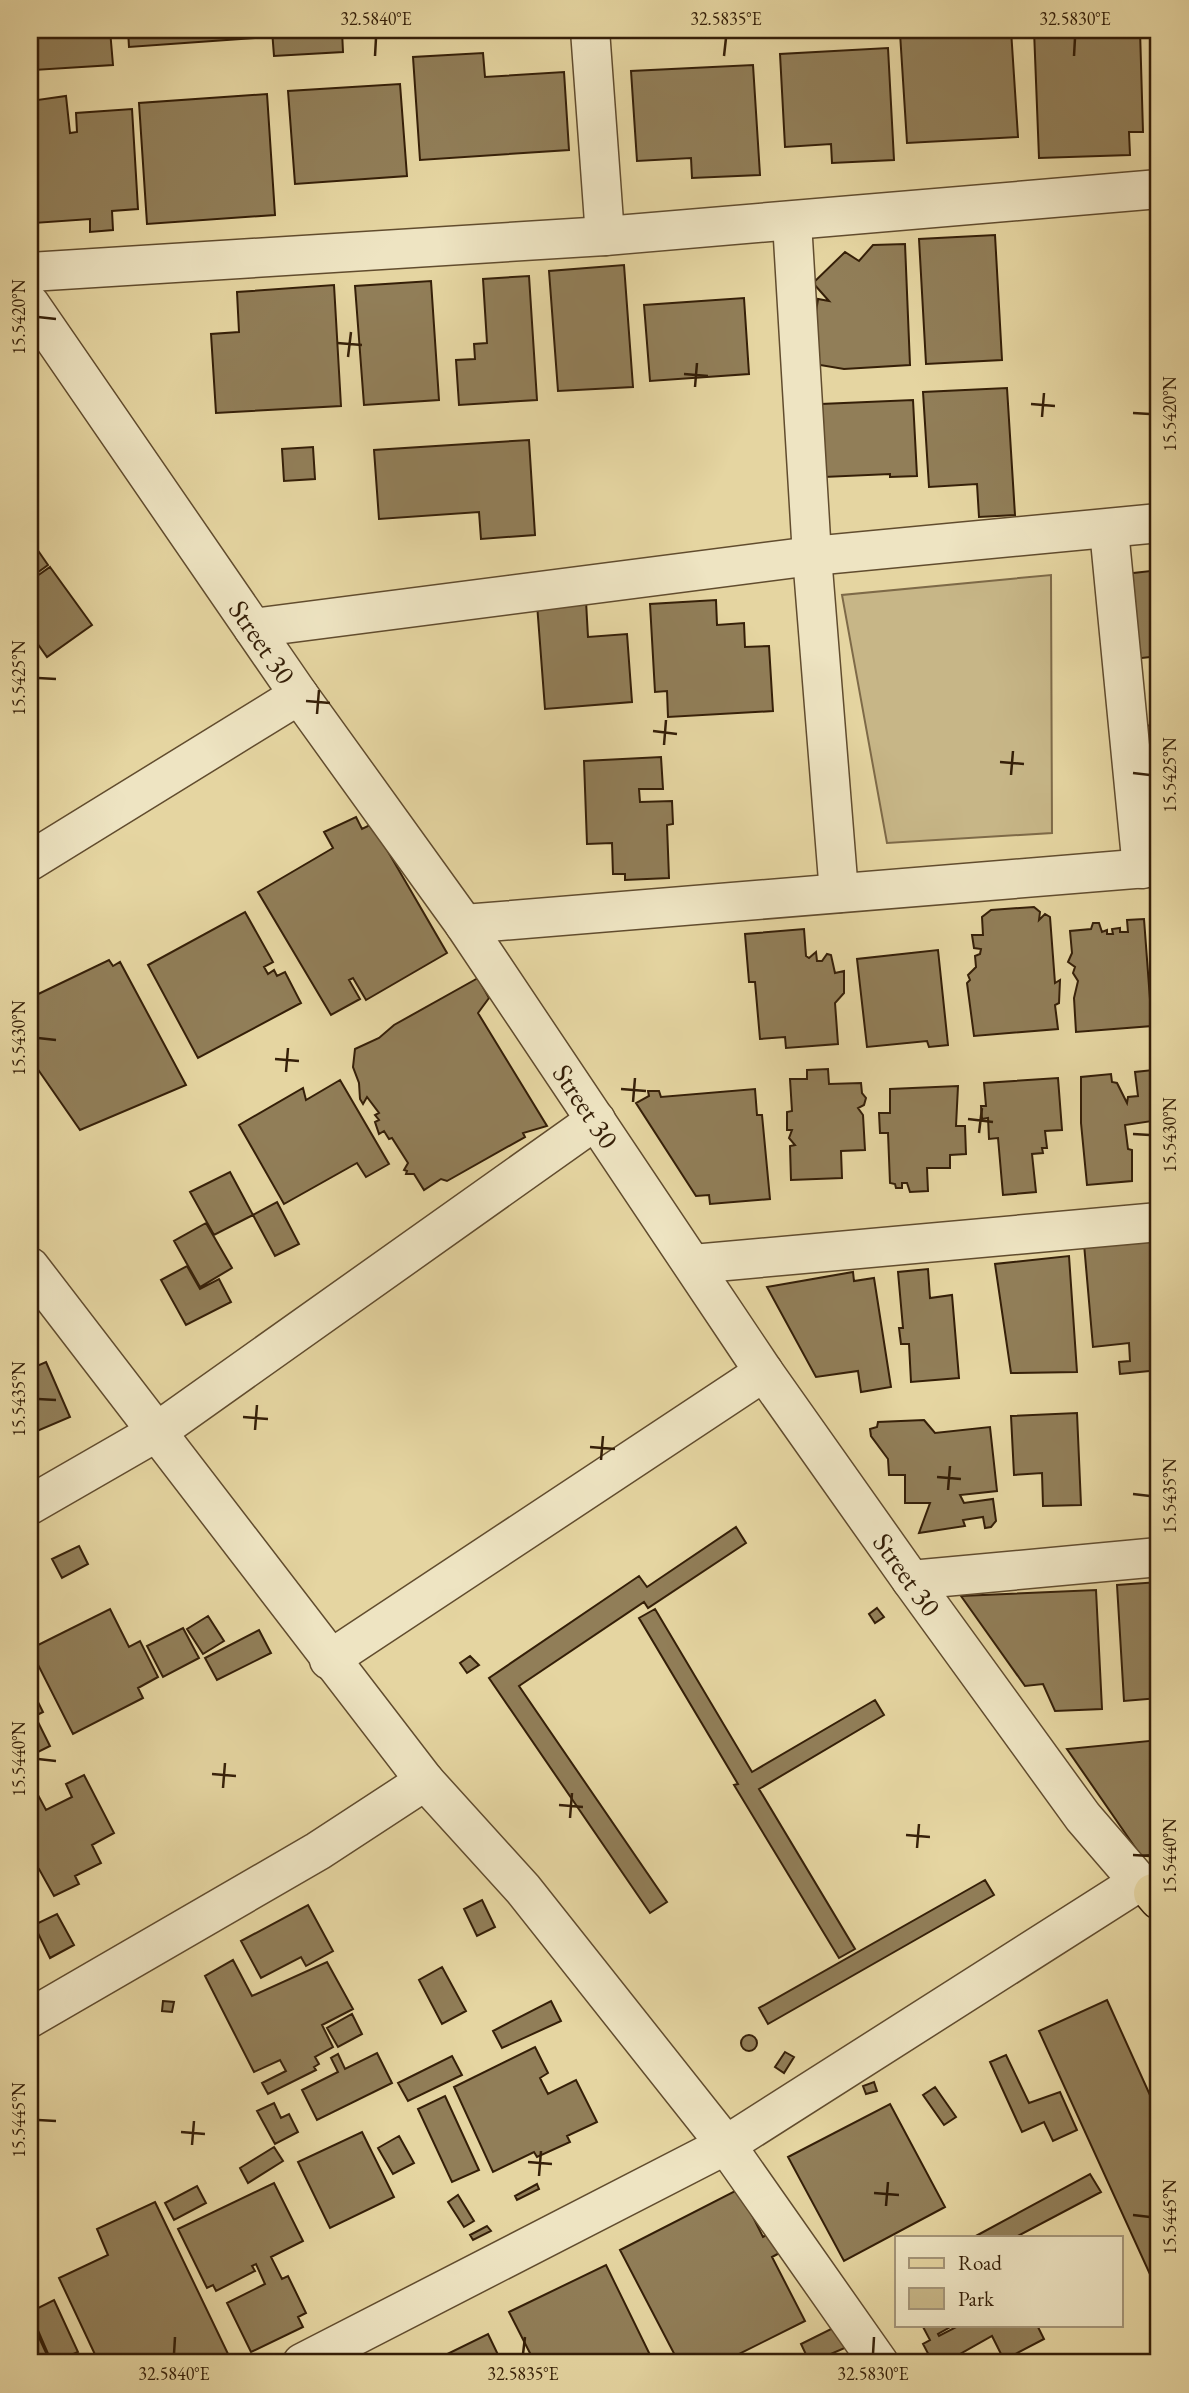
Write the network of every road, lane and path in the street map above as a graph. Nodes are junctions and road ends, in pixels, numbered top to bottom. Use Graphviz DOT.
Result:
graph roads {
  1 [pos="590,30"];
  2 [pos="1159,189"];
  3 [pos="792,222"];
  4 [pos="605,236"];
  5 [pos="30,272"];
  6 [pos="30,304"];
  7 [pos="1159,523"];
  8 [pos="1109,530"];
  9 [pos="813,556"];
  10 [pos="253,628"];
  11 [pos="299,695"];
  12 [pos="30,861"];
  13 [pos="1151,868"];
  14 [pos="839,893"];
  15 [pos="464,924"];
  16 [pos="596,1120"];
  17 [pos="1159,1222"];
  18 [pos="692,1264"];
  19 [pos="30,1267"];
  20 [pos="764,1372"];
  21 [pos="155,1433"];
  22 [pos="30,1505"];
  23 [pos="1159,1557"];
  24 [pos="911,1580"];
  25 [pos="329,1660"];
  26 [pos="425,1781"];
  27 [pos="1153,1893"];
  28 [pos="30,2018"];
  29 [pos="726,2145"];
  30 [pos="302,2363"];
  31 [pos="879,2363"];
  1 -- 4 [label="street"];
  2 -- 3 [label="street"];
  3 -- 4 [label="street"];
  3 -- 9 [label="street"];
  4 -- 5 [label="street"];
  6 -- 10 [label="street, Street 30"];
  7 -- 8 [label="street"];
  8 -- 9 [label="street"];
  8 -- 13 [label="street"];
  9 -- 10 [label="street"];
  9 -- 14 [label="street"];
  10 -- 11 [label="street, Street 30"];
  11 -- 12 [label="street"];
  11 -- 15 [label="street, Street 30"];
  13 -- 14 [label="street"];
  14 -- 15 [label="street"];
  15 -- 16 [label="street, Street 30"];
  16 -- 18 [label="street, Street 30"];
  16 -- 21 [label="street"];
  17 -- 18 [label="street"];
  18 -- 20 [label="street, Street 30"];
  19 -- 21 [label="street"];
  20 -- 24 [label="street, Street 30"];
  20 -- 25 [label="street"];
  21 -- 22 [label="street"];
  21 -- 25 [label="street"];
  23 -- 24 [label="street"];
  24 -- 27 [label="street, Street 30"];
  25 -- 26 [label="street"];
  26 -- 28 [label="street"];
  26 -- 29 [label="street"];
  27 -- 29 [label="street"];
  29 -- 30 [label="street"];
  29 -- 31 [label="street"];
}
